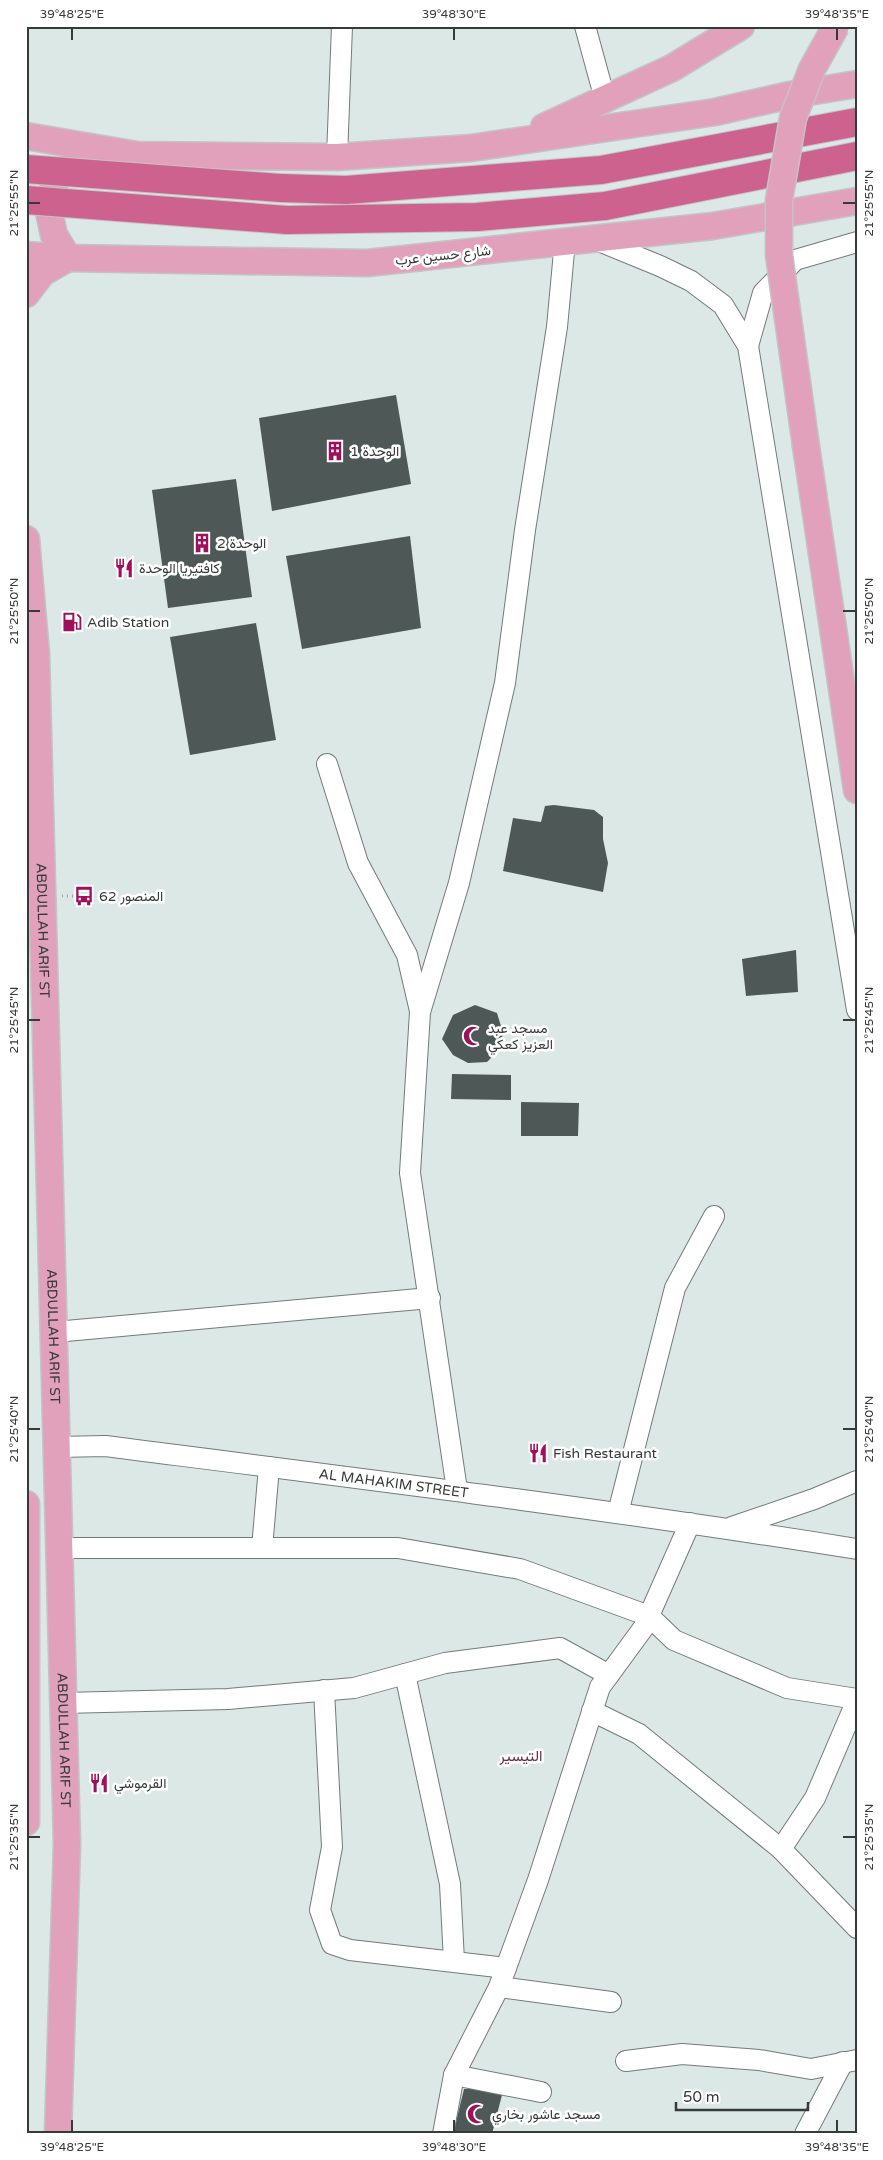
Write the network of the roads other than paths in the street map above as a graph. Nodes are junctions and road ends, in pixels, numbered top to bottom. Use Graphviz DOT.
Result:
graph roads {
  1 [pos="342,26"];
  2 [pos="584,26"];
  3 [pos="741,26"];
  4 [pos="836,26"];
  5 [pos="857,84"];
  6 [pos="605,99"];
  7 [pos="857,122"];
  8 [pos="32,135"];
  9 [pos="516,141"];
  10 [pos="137,154"];
  11 [pos="857,156"];
  12 [pos="337,157"];
  13 [pos="26,169"];
  14 [pos="26,200"];
  15 [pos="857,201"];
  16 [pos="592,238"];
  17 [pos="565,241"];
  18 [pos="857,242"];
  19 [pos="26,255"];
  20 [pos="68,258"];
  21 [pos="26,294"];
  22 [pos="748,346"];
  23 [pos="26,540"];
  24 [pos="327,764"];
  25 [pos="857,790"];
  26 [pos="857,1010"];
  27 [pos="420,1012"];
  28 [pos="714,1216"];
  29 [pos="430,1298"];
  30 [pos="55,1332"];
  31 [pos="57,1447"];
  32 [pos="269,1467"];
  33 [pos="857,1481"];
  34 [pos="457,1490"];
  35 [pos="26,1504"];
  36 [pos="618,1513"];
  37 [pos="690,1523"];
  38 [pos="729,1529"];
  39 [pos="27,1534"];
  40 [pos="60,1540"];
  41 [pos="262,1548"];
  42 [pos="857,1549"];
  43 [pos="649,1616"];
  44 [pos="405,1674"];
  45 [pos="610,1674"];
  46 [pos="324,1690"];
  47 [pos="26,1695"];
  48 [pos="857,1699"];
  49 [pos="64,1703"];
  50 [pos="592,1711"];
  51 [pos="26,1822"];
  52 [pos="781,1849"];
  53 [pos="857,1928"];
  54 [pos="454,1961"];
  55 [pos="506,1968"];
  56 [pos="499,1987"];
  57 [pos="611,2002"];
  58 [pos="626,2061"];
  59 [pos="850,2061"];
  60 [pos="454,2075"];
  61 [pos="541,2092"];
  62 [pos="58,2134"];
  63 [pos="443,2134"];
  64 [pos="805,2134"];
  1 -- 12 [label="street"];
  2 -- 6 [label="street"];
  3 -- 6 [label="main road"];
  4 -- 25 [label="main road, bridge"];
  5 -- 9 [label="main road"];
  6 -- 9 [label="main road"];
  7 -- 13 [label="highway, bridge"];
  8 -- 10 [label="main road"];
  9 -- 12 [label="main road"];
  10 -- 12 [label="main road"];
  10 -- 20 [label="main road"];
  11 -- 14 [label="highway, bridge"];
  15 -- 16 [label="main road, شارع حسين عرب"];
  16 -- 17 [label="main road, شارع حسين عرب"];
  16 -- 22 [label="street"];
  17 -- 20 [label="main road, شارع حسين عرب"];
  17 -- 27 [label="street"];
  18 -- 22 [label="street"];
  19 -- 20 [label="main road, شارع حسين عرب"];
  20 -- 21 [label="main road"];
  22 -- 26 [label="street"];
  23 -- 30 [label="main road, ABDULLAH ARIF ST"];
  24 -- 27 [label="street"];
  27 -- 29 [label="street"];
  28 -- 36 [label="street"];
  29 -- 30 [label="street"];
  29 -- 34 [label="street"];
  30 -- 31 [label="main road, ABDULLAH ARIF ST"];
  31 -- 32 [label="street, AL MAHAKIM STREET"];
  31 -- 40 [label="main road, ABDULLAH ARIF ST"];
  32 -- 34 [label="street, AL MAHAKIM STREET"];
  32 -- 41 [label="street"];
  33 -- 38 [label="street"];
  34 -- 36 [label="street, AL MAHAKIM STREET"];
  35 -- 39 [label="main road"];
  36 -- 37 [label="street, AL MAHAKIM STREET"];
  37 -- 38 [label="street, AL MAHAKIM STREET"];
  37 -- 43 [label="street"];
  38 -- 42 [label="street, AL MAHAKIM STREET"];
  39 -- 40 [label="main road"];
  39 -- 47 [label="main road"];
  40 -- 41 [label="street"];
  40 -- 49 [label="main road, ABDULLAH ARIF ST"];
  41 -- 43 [label="street"];
  43 -- 45 [label="street"];
  43 -- 48 [label="street"];
  44 -- 45 [label="street"];
  44 -- 46 [label="street"];
  44 -- 54 [label="street"];
  45 -- 50 [label="street"];
  46 -- 49 [label="street"];
  46 -- 54 [label="street"];
  47 -- 51 [label="main road"];
  48 -- 52 [label="street"];
  49 -- 62 [label="main road, ABDULLAH ARIF ST"];
  50 -- 52 [label="street"];
  50 -- 55 [label="street"];
  52 -- 53 [label="street"];
  54 -- 55 [label="street"];
  55 -- 56 [label="street"];
  56 -- 57 [label="street"];
  56 -- 60 [label="street"];
  58 -- 59 [label="street"];
  59 -- 64 [label="street"];
  60 -- 61 [label="street"];
  60 -- 63 [label="street"];
}
